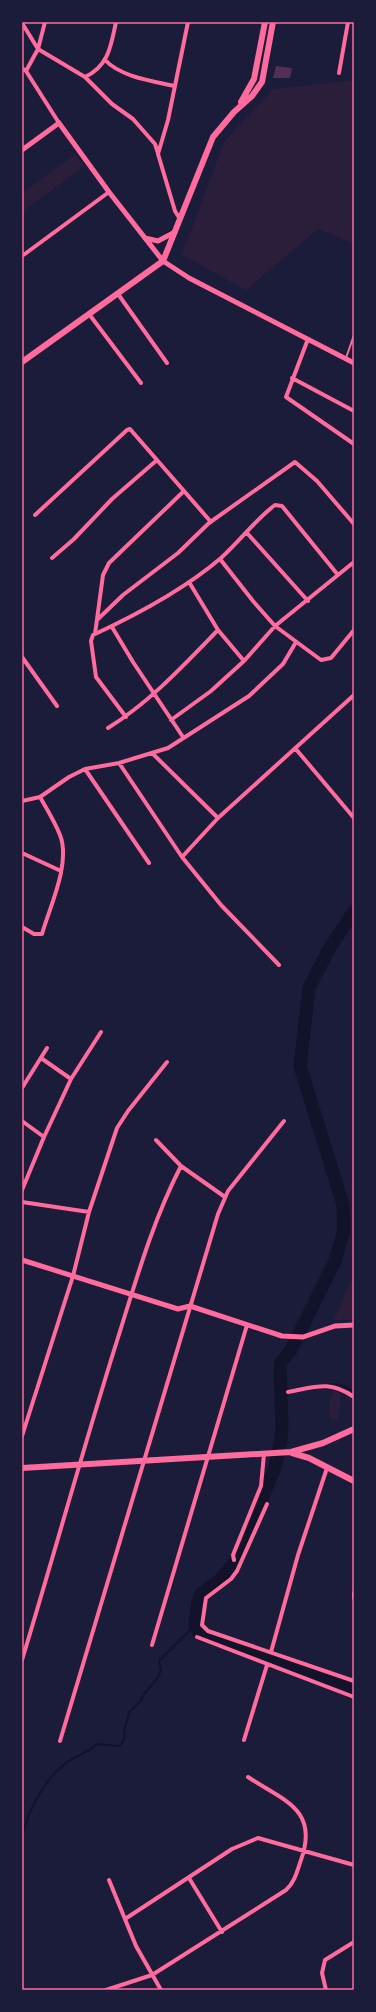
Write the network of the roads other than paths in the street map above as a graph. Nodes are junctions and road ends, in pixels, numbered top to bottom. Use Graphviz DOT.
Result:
graph roads {
  1 [pos="45,22"];
  2 [pos="116,22"];
  3 [pos="188,22"];
  4 [pos="265,22"];
  5 [pos="274,22"];
  6 [pos="348,22"];
  7 [pos="22,23"];
  8 [pos="38,49"];
  9 [pos="105,60"];
  10 [pos="24,70"];
  11 [pos="339,73"];
  12 [pos="85,77"];
  13 [pos="175,86"];
  14 [pos="234,112"];
  15 [pos="59,123"];
  16 [pos="22,150"];
  17 [pos="158,154"];
  18 [pos="109,192"];
  19 [pos="180,219"];
  20 [pos="175,232"];
  21 [pos="143,237"];
  22 [pos="22,256"];
  23 [pos="163,261"];
  24 [pos="118,294"];
  25 [pos="89,314"];
  26 [pos="354,334"];
  27 [pos="308,339"];
  28 [pos="346,359"];
  29 [pos="22,362"];
  30 [pos="167,363"];
  31 [pos="354,363"];
  32 [pos="292,378"];
  33 [pos="141,383"];
  34 [pos="354,411"];
  35 [pos="354,444"];
  36 [pos="157,460"];
  37 [pos="184,491"];
  38 [pos="36,515"];
  39 [pos="211,522"];
  40 [pos="354,524"];
  41 [pos="247,533"];
  42 [pos="52,558"];
  43 [pos="220,559"];
  44 [pos="354,562"];
  45 [pos="338,575"];
  46 [pos="188,582"];
  47 [pos="308,601"];
  48 [pos="97,620"];
  49 [pos="276,626"];
  50 [pos="112,627"];
  51 [pos="218,630"];
  52 [pos="354,630"];
  53 [pos="95,634"];
  54 [pos="296,642"];
  55 [pos="22,657"];
  56 [pos="244,661"];
  57 [pos="154,694"];
  58 [pos="354,696"];
  59 [pos="58,706"];
  60 [pos="126,717"];
  61 [pos="172,720"];
  62 [pos="108,728"];
  63 [pos="183,737"];
  64 [pos="295,748"];
  65 [pos="152,753"];
  66 [pos="119,763"];
  67 [pos="85,769"];
  68 [pos="40,797"];
  69 [pos="22,801"];
  70 [pos="218,818"];
  71 [pos="354,818"];
  72 [pos="22,853"];
  73 [pos="182,857"];
  74 [pos="149,863"];
  75 [pos="61,871"];
  76 [pos="22,927"];
  77 [pos="279,965"];
  78 [pos="101,1032"];
  79 [pos="48,1048"];
  80 [pos="41,1058"];
  81 [pos="167,1062"];
  82 [pos="71,1079"];
  83 [pos="22,1088"];
  84 [pos="22,1121"];
  85 [pos="284,1121"];
  86 [pos="44,1138"];
  87 [pos="156,1140"];
  88 [pos="181,1166"];
  89 [pos="22,1190"];
  90 [pos="225,1197"];
  91 [pos="22,1202"];
  92 [pos="89,1212"];
  93 [pos="22,1260"];
  94 [pos="73,1276"];
  95 [pos="131,1295"];
  96 [pos="190,1306"];
  97 [pos="247,1325"];
  98 [pos="354,1325"];
  99 [pos="288,1392"];
  100 [pos="354,1397"];
  101 [pos="354,1429"];
  102 [pos="22,1436"];
  103 [pos="308,1448"];
  104 [pos="288,1452"];
  105 [pos="267,1453"];
  106 [pos="208,1458"];
  107 [pos="309,1458"];
  108 [pos="143,1462"];
  109 [pos="78,1466"];
  110 [pos="22,1468"];
  111 [pos="327,1468"];
  112 [pos="354,1481"];
  113 [pos="267,1504"];
  114 [pos="234,1560"];
  115 [pos="354,1593"];
  116 [pos="354,1598"];
  117 [pos="196,1637"];
  118 [pos="152,1645"];
  119 [pos="271,1652"];
  120 [pos="22,1660"];
  121 [pos="267,1665"];
  122 [pos="354,1681"];
  123 [pos="354,1697"];
  124 [pos="244,1740"];
  125 [pos="60,1741"];
  126 [pos="248,1777"];
  127 [pos="305,1850"];
  128 [pos="354,1865"];
  129 [pos="189,1878"];
  130 [pos="109,1880"];
  131 [pos="125,1919"];
  132 [pos="222,1932"];
  133 [pos="354,1942"];
  134 [pos="152,1975"];
  135 [pos="106,1990"];
  136 [pos="161,1990"];
  137 [pos="326,1990"];
  1 -- 8 [label="street"];
  2 -- 9 [label="street"];
  3 -- 13 [label="street"];
  4 -- 14 [label="main road"];
  5 -- 14 [label="main road"];
  6 -- 11 [label="street"];
  7 -- 8 [label="street"];
  8 -- 10 [label="street"];
  8 -- 12 [label="street"];
  9 -- 12 [label="street"];
  9 -- 13 [label="street"];
  10 -- 15 [label="street"];
  12 -- 17 [label="street"];
  13 -- 17 [label="street"];
  14 -- 19 [label="main road"];
  15 -- 16 [label="street"];
  15 -- 18 [label="street"];
  17 -- 19 [label="street"];
  18 -- 21 [label="street"];
  18 -- 22 [label="street"];
  19 -- 20 [label="main road"];
  20 -- 21 [label="street"];
  20 -- 23 [label="main road"];
  21 -- 23 [label="street"];
  23 -- 24 [label="main road"];
  23 -- 27 [label="street"];
  24 -- 25 [label="main road"];
  24 -- 30 [label="street"];
  25 -- 29 [label="main road"];
  25 -- 33 [label="street"];
  26 -- 28 [label="lane"];
  27 -- 28 [label="street"];
  27 -- 32 [label="street"];
  28 -- 31 [label="street"];
  32 -- 34 [label="street"];
  32 -- 35 [label="street"];
  36 -- 37 [label="street"];
  36 -- 38 [label="street"];
  36 -- 42 [label="street"];
  37 -- 39 [label="street"];
  37 -- 48 [label="street"];
  39 -- 40 [label="street"];
  39 -- 48 [label="street"];
  41 -- 43 [label="street"];
  41 -- 45 [label="street"];
  41 -- 47 [label="street"];
  43 -- 46 [label="street"];
  43 -- 49 [label="street"];
  44 -- 45 [label="street"];
  45 -- 47 [label="street"];
  46 -- 50 [label="street"];
  46 -- 51 [label="street"];
  47 -- 49 [label="street"];
  48 -- 53 [label="street"];
  49 -- 54 [label="street"];
  49 -- 56 [label="street"];
  50 -- 53 [label="street"];
  50 -- 57 [label="street"];
  51 -- 56 [label="street"];
  51 -- 57 [label="street"];
  52 -- 54 [label="street"];
  53 -- 60 [label="street"];
  54 -- 63 [label="street"];
  55 -- 59 [label="street"];
  56 -- 61 [label="street"];
  57 -- 60 [label="street"];
  57 -- 61 [label="street"];
  58 -- 64 [label="street"];
  60 -- 62 [label="street"];
  61 -- 63 [label="street"];
  63 -- 65 [label="street"];
  64 -- 70 [label="street"];
  64 -- 71 [label="street"];
  65 -- 66 [label="street"];
  65 -- 70 [label="street"];
  66 -- 67 [label="street"];
  66 -- 73 [label="street"];
  67 -- 68 [label="street"];
  67 -- 74 [label="street"];
  68 -- 69 [label="street"];
  68 -- 75 [label="street"];
  70 -- 73 [label="street"];
  72 -- 75 [label="street"];
  73 -- 77 [label="street"];
  75 -- 76 [label="street"];
  78 -- 82 [label="street"];
  79 -- 80 [label="street"];
  80 -- 82 [label="street"];
  80 -- 83 [label="street"];
  81 -- 92 [label="street"];
  82 -- 86 [label="street"];
  84 -- 86 [label="street"];
  85 -- 90 [label="street"];
  86 -- 89 [label="street"];
  87 -- 88 [label="street"];
  88 -- 90 [label="street"];
  88 -- 95 [label="street"];
  90 -- 96 [label="street"];
  91 -- 92 [label="street"];
  92 -- 94 [label="street"];
  93 -- 94 [label="street"];
  94 -- 95 [label="street"];
  94 -- 102 [label="street"];
  95 -- 96 [label="street"];
  95 -- 109 [label="street"];
  96 -- 97 [label="street"];
  96 -- 108 [label="street"];
  97 -- 98 [label="street"];
  97 -- 106 [label="street"];
  99 -- 100 [label="street"];
  101 -- 103 [label="main road"];
  103 -- 104 [label="main road"];
  103 -- 107 [label="main road"];
  104 -- 105 [label="main road"];
  104 -- 107 [label="main road"];
  105 -- 106 [label="main road"];
  105 -- 114 [label="street"];
  106 -- 108 [label="main road"];
  106 -- 118 [label="street"];
  107 -- 111 [label="main road"];
  108 -- 109 [label="main road"];
  108 -- 125 [label="street"];
  109 -- 110 [label="main road"];
  109 -- 120 [label="street"];
  111 -- 112 [label="main road"];
  111 -- 119 [label="street"];
  113 -- 119 [label="street"];
  115 -- 116 [label="street"];
  117 -- 121 [label="street"];
  119 -- 122 [label="street"];
  121 -- 123 [label="street"];
  121 -- 124 [label="street"];
  126 -- 127 [label="street"];
  127 -- 128 [label="street"];
  127 -- 129 [label="street"];
  127 -- 132 [label="street"];
  129 -- 131 [label="street"];
  129 -- 132 [label="street"];
  130 -- 131 [label="street"];
  131 -- 134 [label="street"];
  132 -- 134 [label="street"];
  133 -- 137 [label="street"];
  134 -- 135 [label="street"];
  134 -- 136 [label="street"];
}
